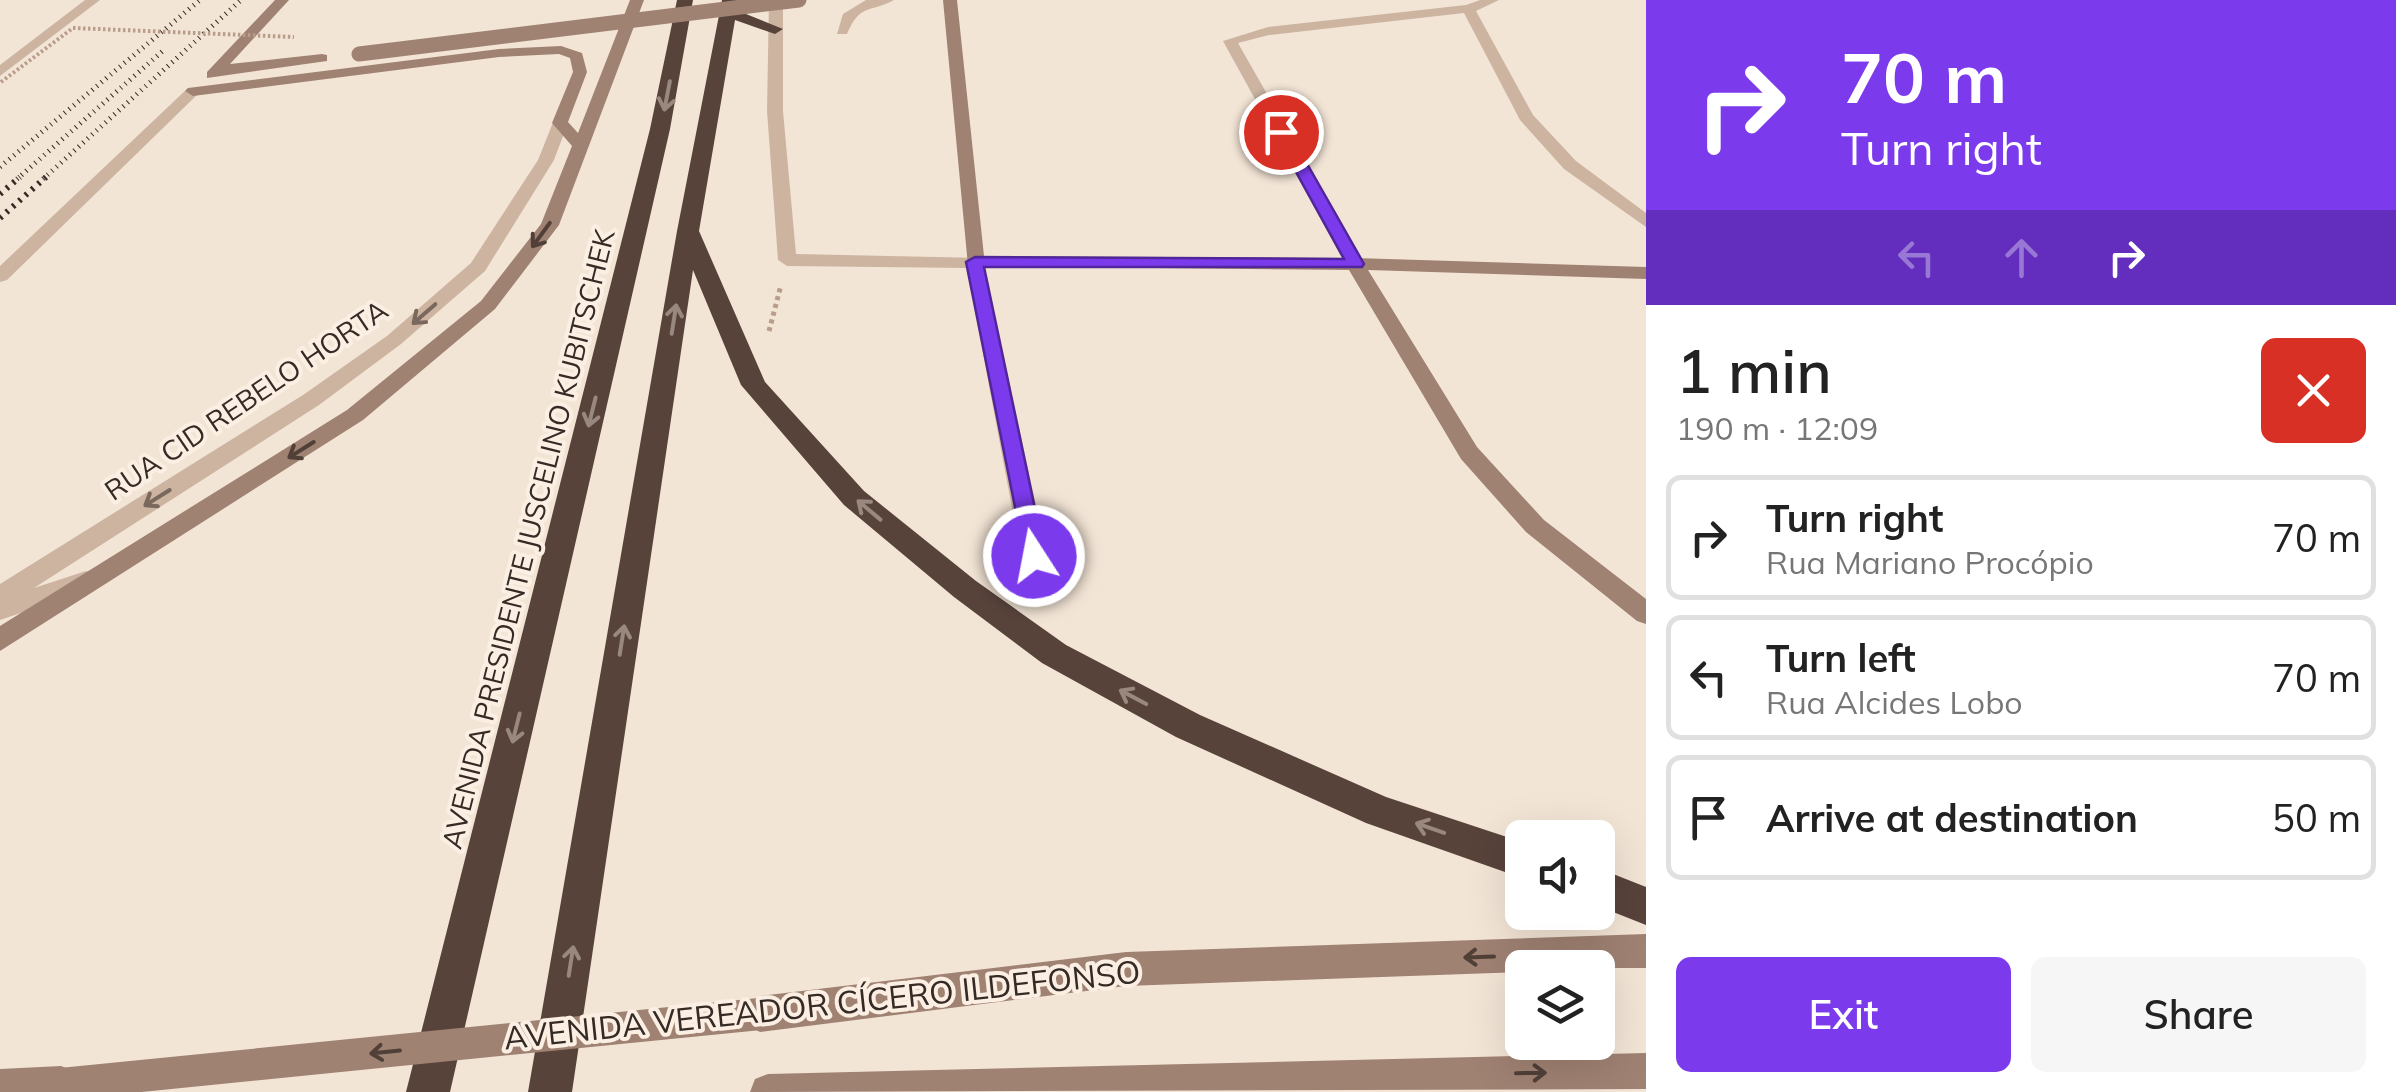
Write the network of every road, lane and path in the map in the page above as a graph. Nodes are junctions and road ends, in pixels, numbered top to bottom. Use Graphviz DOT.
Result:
graph roads {
  1 [pos="93,0"];
  2 [pos="282,0"];
  3 [pos="637,0"];
  4 [pos="684,0"];
  5 [pos="776,0"];
  6 [pos="799,0"];
  7 [pos="887,0"];
  8 [pos="950,0"];
  9 [pos="1431,0"];
  10 [pos="1492,0"];
  11 [pos="730,3"];
  12 [pos="1468,9"];
  13 [pos="774,29"];
  14 [pos="842,31"];
  15 [pos="294,37"];
  16 [pos="218,70"];
  17 [pos="0,72"];
  18 [pos="1,82"];
  19 [pos="193,92"];
  20 [pos="560,124"];
  21 [pos="582,147"];
  22 [pos="1646,222"];
  23 [pos="688,231"];
  24 [pos="787,260"];
  25 [pos="975,262"];
  26 [pos="1356,264"];
  27 [pos="1646,273"];
  28 [pos="0,276"];
  29 [pos="754,385"];
  30 [pos="1034,556"];
  31 [pos="105,574"];
  32 [pos="0,597"];
  33 [pos="0,610"];
  34 [pos="1646,614"];
  35 [pos="0,640"];
  36 [pos="1505,854"];
  37 [pos="1615,894"];
  38 [pos="1646,906"];
  39 [pos="1646,951"];
  40 [pos="1646,1070"];
  41 [pos="0,1087"];
  42 [pos="428,1092"];
  43 [pos="550,1092"];
  44 [pos="768,1092"];
  1 -- 17 [label="street"];
  2 -- 16 [label="street"];
  3 -- 21 [label="street, AVENIDA PRESIDENTE JUSCELINO KUBITSCHEK"];
  4 -- 42 [label="highway, AVENIDA PRESIDENTE JUSCELINO KUBITSCHEK, one-way"];
  5 -- 13 [label="street"];
  6 -- 16 [label="street, bridge"];
  7 -- 14 [label="street"];
  8 -- 25 [label="street"];
  9 -- 12 [label="street"];
  10 -- 12 [label="street"];
  11 -- 13 [label="highway"];
  11 -- 23 [label="highway"];
  12 -- 22 [label="street"];
  12 -- 26 [label="street"];
  13 -- 24 [label="street"];
  15 -- 18 [label="path, bridge"];
  16 -- 19 [label="street"];
  19 -- 20 [label="street, RUA CID REBELO HORTA"];
  19 -- 28 [label="street"];
  20 -- 21 [label="street"];
  20 -- 32 [label="street, RUA CID REBELO HORTA, one-way"];
  21 -- 31 [label="street, AVENIDA PRESIDENTE JUSCELINO KUBITSCHEK, one-way"];
  23 -- 29 [label="highway"];
  43 -- 23 [label="highway, one-way"];
  24 -- 25 [label="street"];
  24 -- 29 [label="path"];
  25 -- 26 [label="street"];
  25 -- 30 [label="street"];
  26 -- 27 [label="street"];
  26 -- 34 [label="street"];
  36 -- 29 [label="highway, one-way"];
  31 -- 33 [label="street"];
  31 -- 35 [label="street, AVENIDA PRESIDENTE JUSCELINO KUBITSCHEK"];
  37 -- 38 [label="highway"];
  39 -- 41 [label="street, AVENIDA VEREADOR CÍCERO ILDEFONSO, one-way, bridge"];
  44 -- 40 [label="street, one-way"];
}
